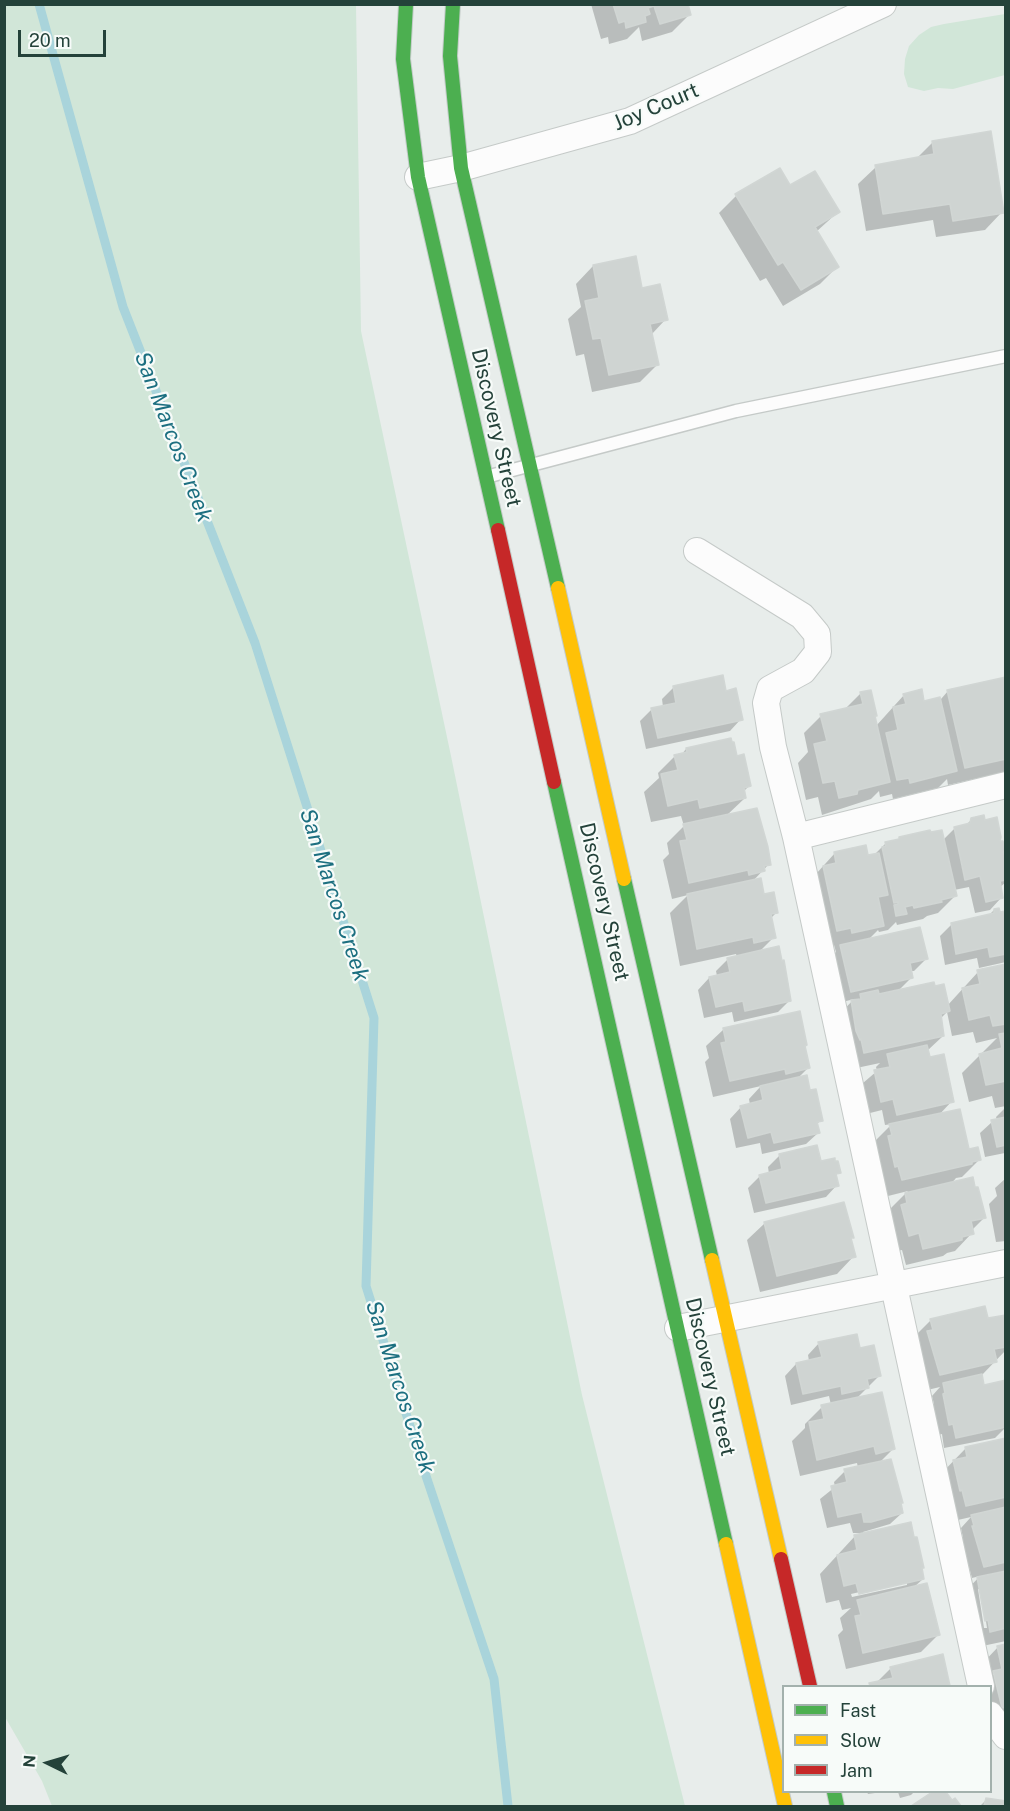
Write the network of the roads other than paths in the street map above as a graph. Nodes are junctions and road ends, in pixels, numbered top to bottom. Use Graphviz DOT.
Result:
graph roads {
  1 [pos="406,4"];
  2 [pos="453,4"];
  3 [pos="883,4"];
  4 [pos="461,168"];
  5 [pos="418,177"];
  6 [pos="1005,356"];
  7 [pos="530,465"];
  8 [pos="485,477"];
  9 [pos="697,551"];
  10 [pos="1005,785"];
  11 [pos="796,837"];
  12 [pos="1005,1263"];
  13 [pos="894,1285"];
  14 [pos="726,1320"];
  15 [pos="678,1328"];
  16 [pos="810,1685"];
  17 [pos="981,1685"];
  18 [pos="992,1718"];
  19 [pos="1005,1736"];
  20 [pos="782,1793"];
  1 -- 5 [label="main road, Discovery Street"];
  2 -- 4 [label="main road, Discovery Street"];
  3 -- 4 [label="street, Joy Court"];
  4 -- 5 [label="street, Joy Court"];
  4 -- 7 [label="main road, Discovery Street"];
  5 -- 8 [label="main road, Discovery Street"];
  6 -- 7 [label="lane"];
  7 -- 8 [label="lane"];
  7 -- 14 [label="main road, Discovery Street"];
  8 -- 15 [label="main road, Discovery Street"];
  9 -- 11 [label="street"];
  10 -- 11 [label="street"];
  11 -- 13 [label="street"];
  12 -- 13 [label="street"];
  13 -- 14 [label="street"];
  13 -- 17 [label="street"];
  14 -- 15 [label="street"];
  14 -- 16 [label="main road, Discovery Street"];
  15 -- 20 [label="main road, Discovery Street"];
  18 -- 19 [label="street"];
}
